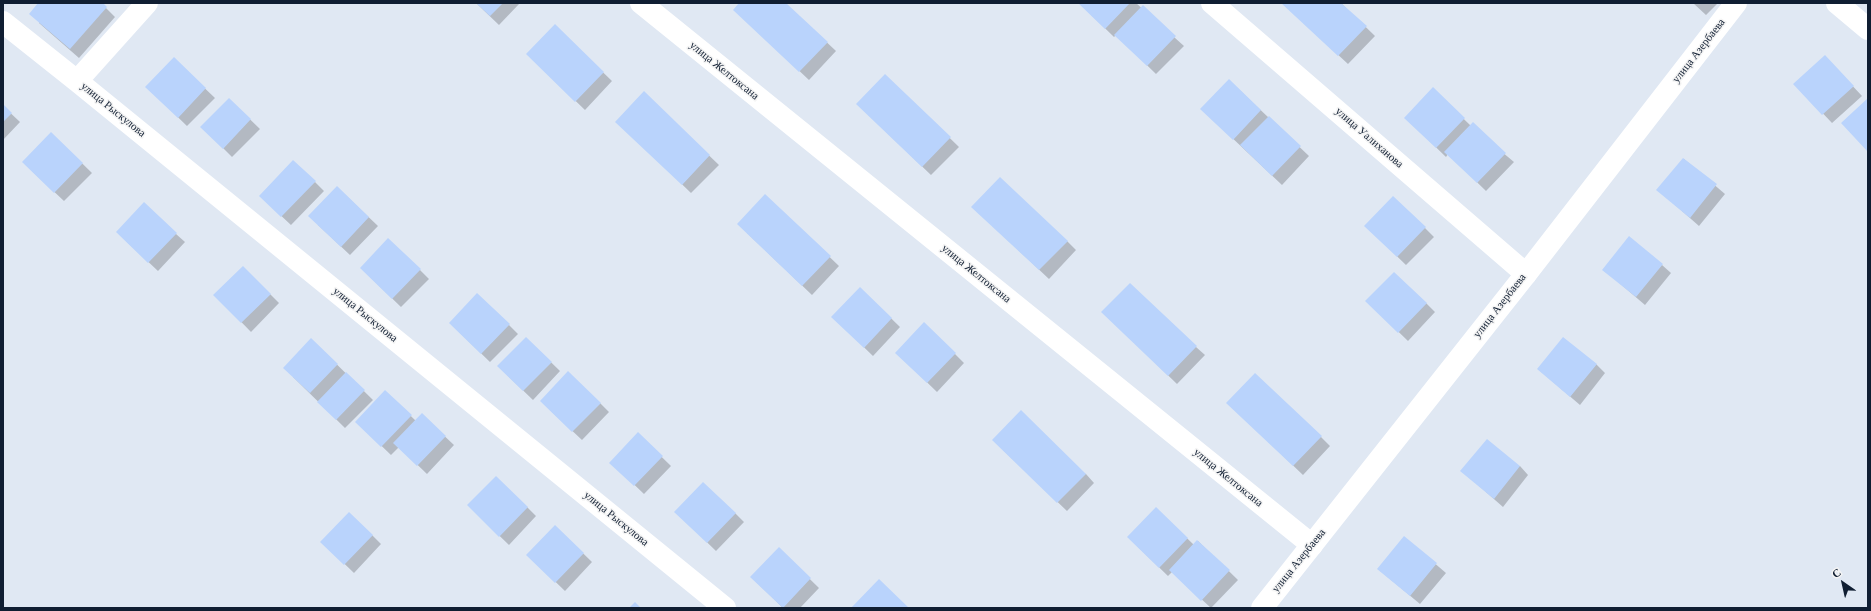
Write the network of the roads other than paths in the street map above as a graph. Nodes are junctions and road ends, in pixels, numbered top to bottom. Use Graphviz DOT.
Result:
graph roads {
  1 [pos="147,3"];
  2 [pos="641,3"];
  3 [pos="1212,3"];
  4 [pos="1736,3"];
  5 [pos="1837,3"];
  6 [pos="3,22"];
  7 [pos="1868,29"];
  8 [pos="77,81"];
  9 [pos="1526,274"];
  10 [pos="1312,546"];
  11 [pos="725,608"];
  12 [pos="1262,608"];
  1 -- 8 [label="street"];
  2 -- 10 [label="street, улица Желтоксана"];
  3 -- 9 [label="street, улица Уалиханова"];
  4 -- 9 [label="street, улица Азербаева"];
  5 -- 7 [label="street"];
  6 -- 8 [label="street, улица Рыскулова"];
  8 -- 11 [label="street, улица Рыскулова"];
  9 -- 10 [label="street, улица Азербаева"];
  10 -- 12 [label="street, улица Азербаева"];
}
